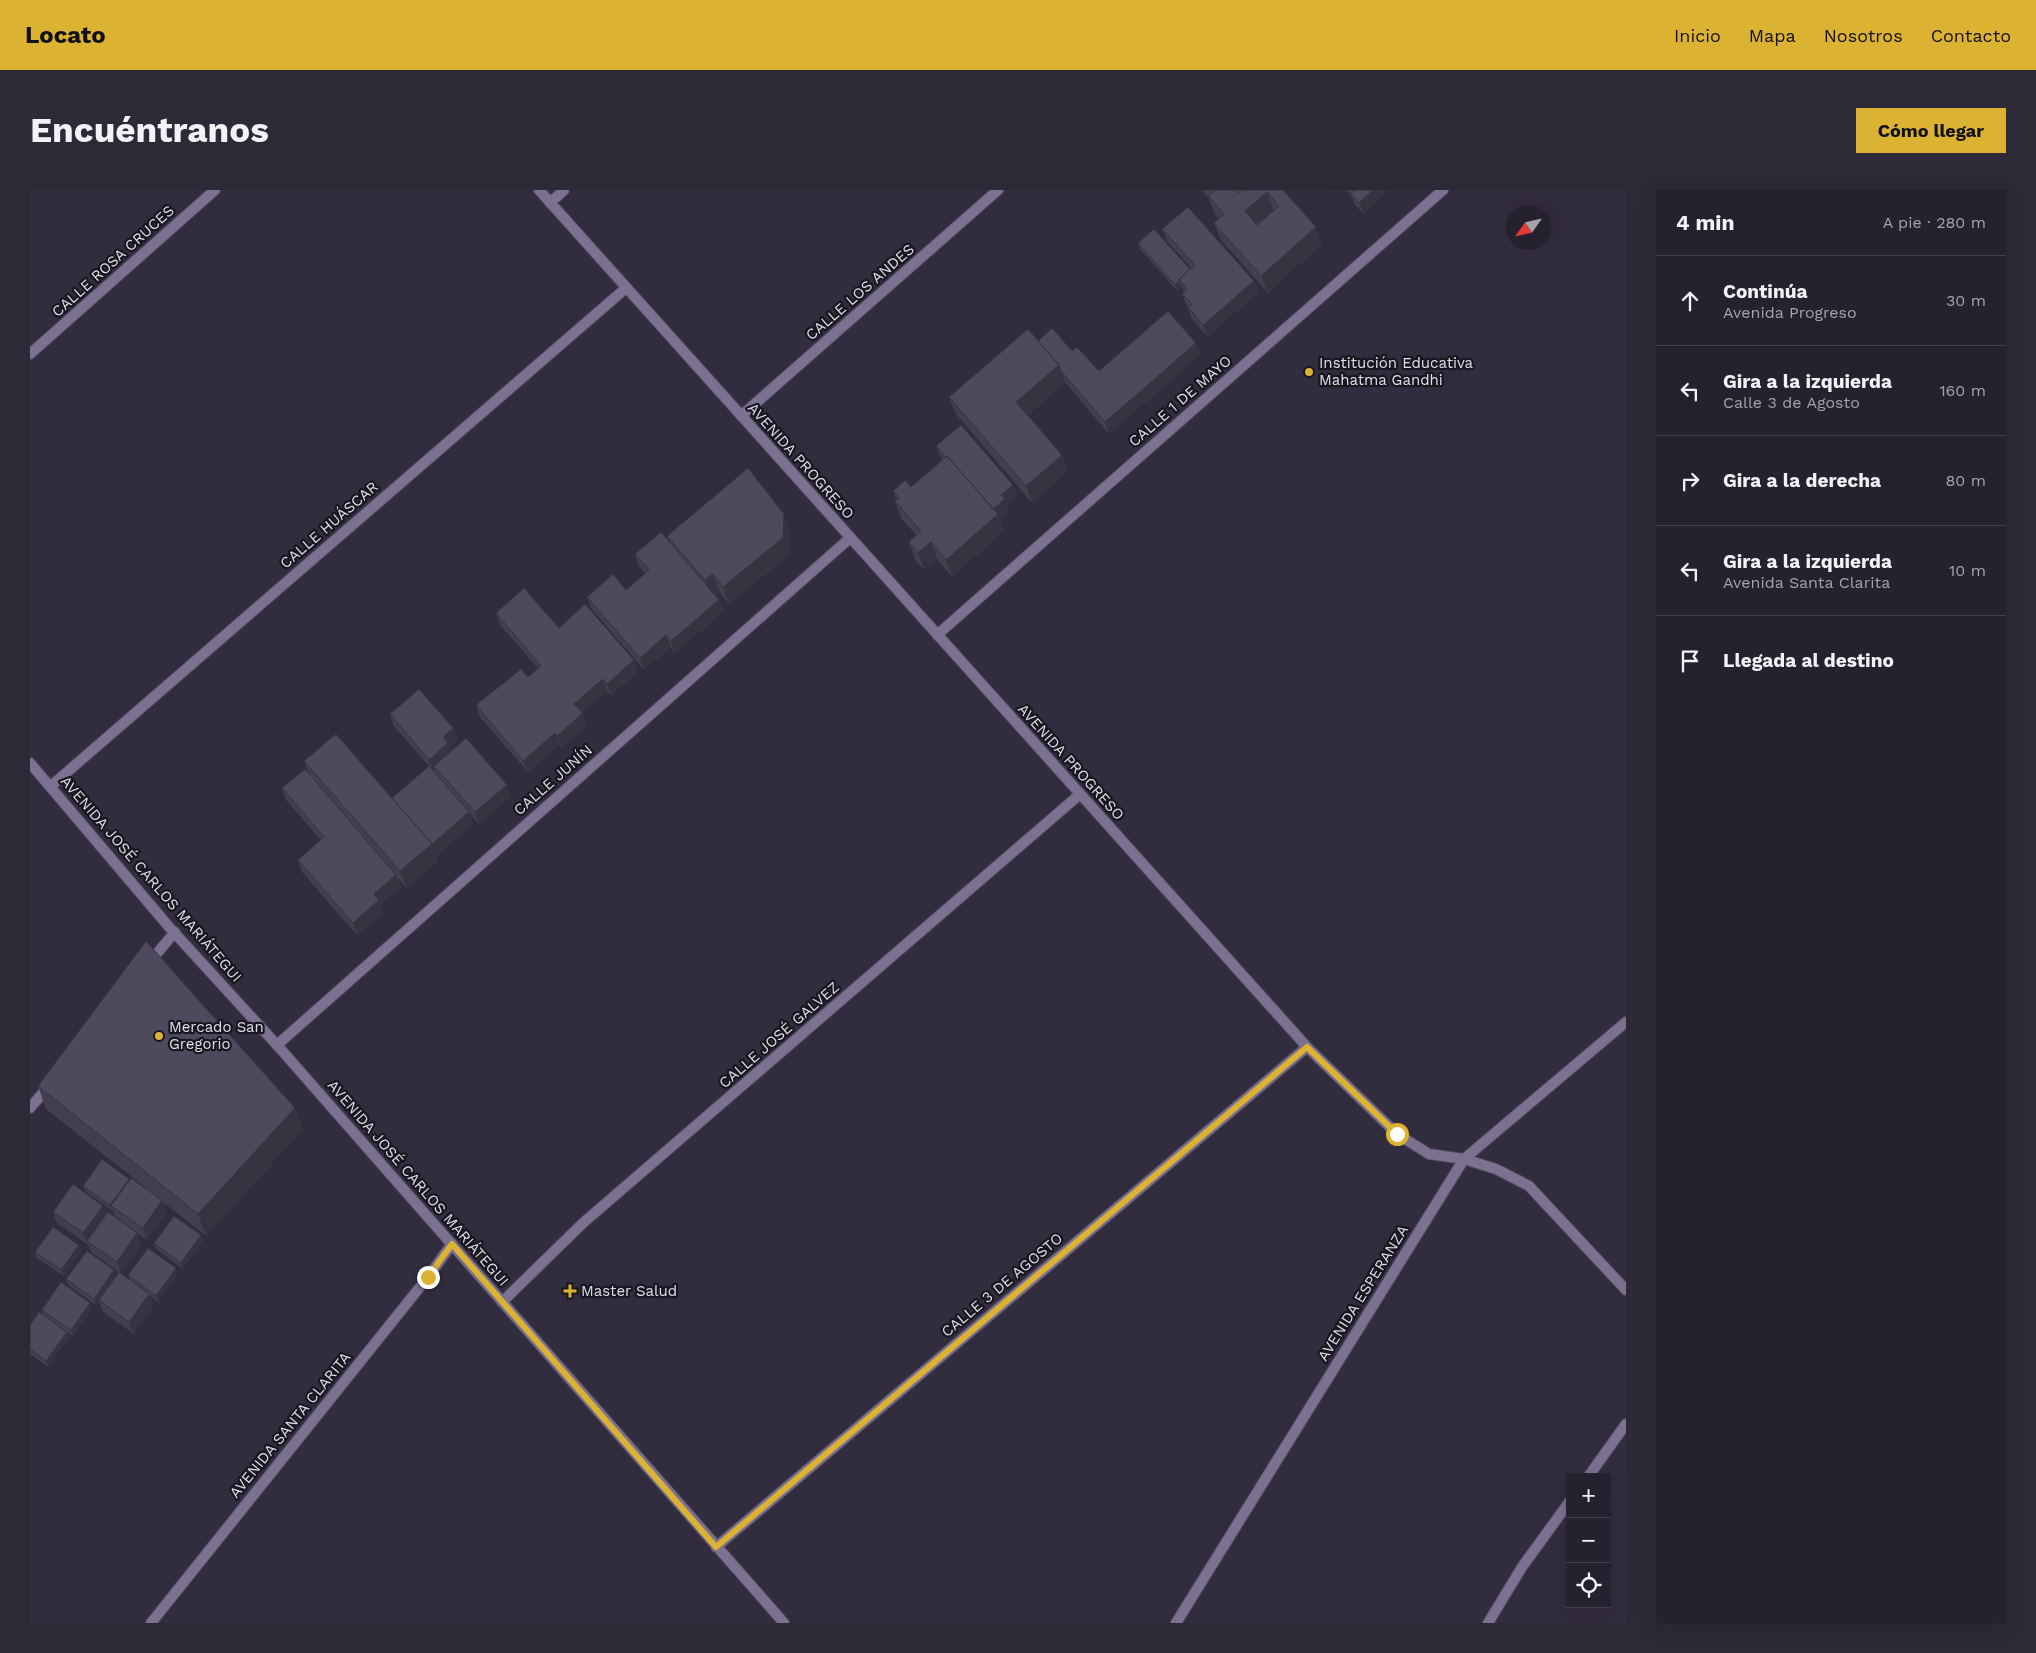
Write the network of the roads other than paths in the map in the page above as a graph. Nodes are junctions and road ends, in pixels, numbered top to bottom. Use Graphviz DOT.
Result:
graph roads {
  1 [pos="215,190"];
  2 [pos="539,190"];
  3 [pos="564,190"];
  4 [pos="998,190"];
  5 [pos="1443,190"];
  6 [pos="550,203"];
  7 [pos="626,288"];
  8 [pos="30,354"];
  9 [pos="741,416"];
  10 [pos="850,538"];
  11 [pos="936,635"];
  12 [pos="30,763"];
  13 [pos="50,786"];
  14 [pos="1079,795"];
  15 [pos="175,932"];
  16 [pos="143,971"];
  17 [pos="1626,1022"];
  18 [pos="277,1045"];
  19 [pos="1307,1047"];
  20 [pos="55,1078"];
  21 [pos="30,1108"];
  22 [pos="1464,1159"];
  23 [pos="452,1244"];
  24 [pos="1626,1290"];
  25 [pos="502,1302"];
  26 [pos="1626,1424"];
  27 [pos="1591,1473"];
  28 [pos="1566,1506"];
  29 [pos="716,1547"];
  30 [pos="151,1623"];
  31 [pos="784,1623"];
  32 [pos="1176,1623"];
  33 [pos="1488,1623"];
  1 -- 8 [label="street, CALLE ROSA CRUCES"];
  2 -- 6 [label="street, AVENIDA PROGRESO"];
  3 -- 6 [label="street"];
  4 -- 9 [label="street, CALLE LOS ANDES"];
  5 -- 11 [label="street, CALLE 1 DE MAYO"];
  6 -- 7 [label="street, AVENIDA PROGRESO"];
  7 -- 9 [label="street, AVENIDA PROGRESO"];
  7 -- 13 [label="street, CALLE HUÁSCAR"];
  9 -- 10 [label="street, AVENIDA PROGRESO"];
  10 -- 11 [label="street, AVENIDA PROGRESO"];
  10 -- 18 [label="street, CALLE JUNÍN"];
  11 -- 14 [label="street, AVENIDA PROGRESO"];
  12 -- 13 [label="street, AVENIDA JOSÉ CARLOS MARIÁTEGUI"];
  13 -- 15 [label="street, AVENIDA JOSÉ CARLOS MARIÁTEGUI"];
  14 -- 19 [label="street, AVENIDA PROGRESO"];
  14 -- 25 [label="street, CALLE JOSÉ GALVEZ"];
  15 -- 16 [label="street"];
  15 -- 18 [label="street, AVENIDA JOSÉ CARLOS MARIÁTEGUI"];
  17 -- 22 [label="street, AVENIDA ESPERANZA"];
  18 -- 23 [label="street, AVENIDA JOSÉ CARLOS MARIÁTEGUI"];
  19 -- 22 [label="street, AVENIDA PROGRESO"];
  19 -- 29 [label="street, CALLE 3 DE AGOSTO"];
  20 -- 21 [label="street"];
  22 -- 24 [label="street, AVENIDA PROGRESO"];
  22 -- 32 [label="street, AVENIDA ESPERANZA"];
  23 -- 25 [label="street, AVENIDA JOSÉ CARLOS MARIÁTEGUI"];
  23 -- 30 [label="street, AVENIDA SANTA CLARITA"];
  25 -- 29 [label="street, AVENIDA JOSÉ CARLOS MARIÁTEGUI"];
  26 -- 27 [label="street"];
  28 -- 33 [label="street"];
  29 -- 31 [label="street, AVENIDA JOSÉ CARLOS MARIÁTEGUI"];
}
